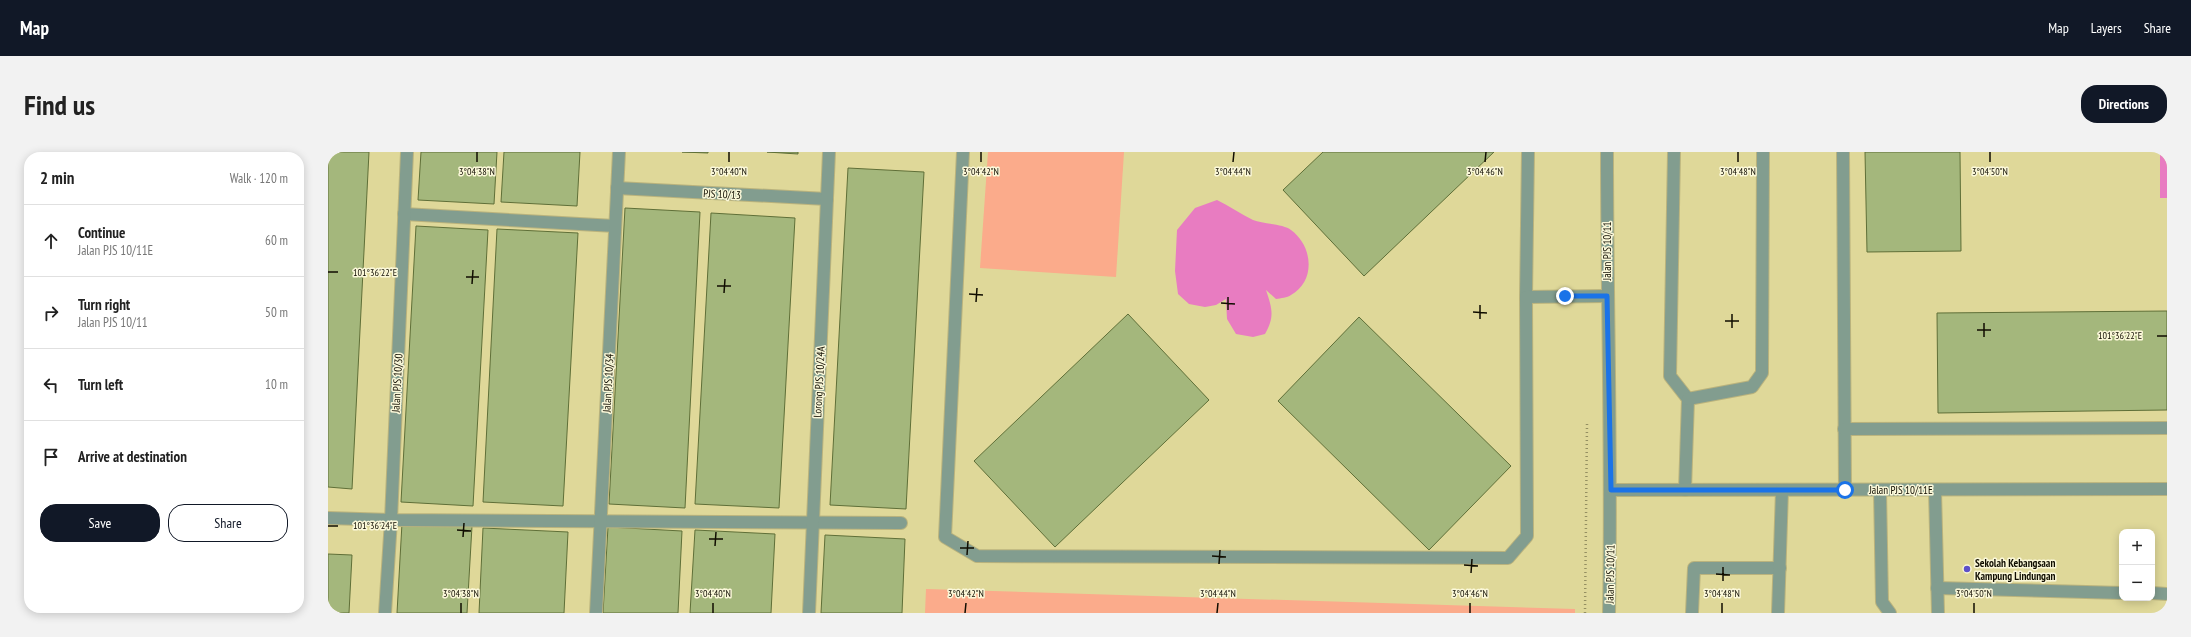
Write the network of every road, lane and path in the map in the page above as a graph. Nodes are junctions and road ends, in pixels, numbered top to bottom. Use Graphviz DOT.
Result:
graph roads {
  1 [pos="407,152"];
  2 [pos="619,152"];
  3 [pos="829,152"];
  4 [pos="963,152"];
  5 [pos="1528,152"];
  6 [pos="1607,152"];
  7 [pos="1674,152"];
  8 [pos="1763,152"];
  9 [pos="1843,152"];
  10 [pos="617,188"];
  11 [pos="827,199"];
  12 [pos="404,214"];
  13 [pos="615,226"];
  14 [pos="1526,296"];
  15 [pos="1607,296"];
  16 [pos="1688,399"];
  17 [pos="2167,428"];
  18 [pos="1844,430"];
  19 [pos="2167,489"];
  20 [pos="1611,490"];
  21 [pos="1685,490"];
  22 [pos="1782,490"];
  23 [pos="1845,490"];
  24 [pos="1880,490"];
  25 [pos="1935,490"];
  26 [pos="328,518"];
  27 [pos="391,520"];
  28 [pos="602,522"];
  29 [pos="812,523"];
  30 [pos="901,523"];
  31 [pos="1780,568"];
  32 [pos="1937,588"];
  33 [pos="2119,592"];
  34 [pos="2155,593"];
  35 [pos="2167,594"];
  36 [pos="385,613"];
  37 [pos="596,613"];
  38 [pos="809,613"];
  39 [pos="1609,613"];
  40 [pos="1692,613"];
  41 [pos="1778,613"];
  42 [pos="1890,613"];
  43 [pos="1938,613"];
  1 -- 12 [label="street, Jalan PJS 10/30"];
  2 -- 10 [label="street, Jalan PJS 10/34"];
  3 -- 11 [label="street, Lorong PJS 10/24A"];
  4 -- 14 [label="street"];
  5 -- 14 [label="street"];
  6 -- 15 [label="street, Jalan PJS 10/11"];
  7 -- 16 [label="street"];
  8 -- 16 [label="street"];
  9 -- 18 [label="street"];
  10 -- 11 [label="street, PJS 10/13"];
  10 -- 13 [label="street, Jalan PJS 10/34"];
  11 -- 29 [label="street, Lorong PJS 10/24A"];
  12 -- 13 [label="street"];
  12 -- 27 [label="street, Jalan PJS 10/30"];
  13 -- 28 [label="street, Jalan PJS 10/34"];
  14 -- 15 [label="street"];
  15 -- 20 [label="street, Jalan PJS 10/11"];
  16 -- 21 [label="street"];
  17 -- 18 [label="street"];
  18 -- 23 [label="street"];
  19 -- 25 [label="street, Jalan PJS 10/11E"];
  20 -- 21 [label="street, Jalan PJS 10/11E"];
  20 -- 39 [label="street, Jalan PJS 10/11"];
  21 -- 22 [label="street, Jalan PJS 10/11E"];
  22 -- 23 [label="street, Jalan PJS 10/11E"];
  22 -- 31 [label="street"];
  23 -- 24 [label="street, Jalan PJS 10/11E"];
  24 -- 25 [label="street, Jalan PJS 10/11E"];
  24 -- 42 [label="street"];
  25 -- 32 [label="street"];
  26 -- 27 [label="street"];
  27 -- 28 [label="street"];
  27 -- 36 [label="street, Jalan PJS 10/30"];
  28 -- 29 [label="street"];
  28 -- 37 [label="street, Jalan PJS 10/34"];
  29 -- 30 [label="street"];
  29 -- 38 [label="street, Lorong PJS 10/24A"];
  31 -- 40 [label="street"];
  31 -- 41 [label="street"];
  32 -- 33 [label="street"];
  32 -- 43 [label="street"];
  34 -- 35 [label="street"];
}
